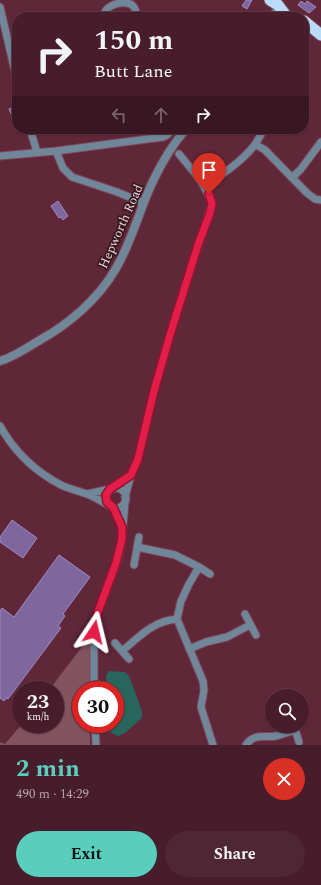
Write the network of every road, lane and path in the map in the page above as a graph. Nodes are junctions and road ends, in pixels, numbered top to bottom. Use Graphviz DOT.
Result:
graph roads {
  1 [pos="270,0"];
  2 [pos="0,7"];
  3 [pos="105,12"];
  4 [pos="136,12"];
  5 [pos="282,12"];
  6 [pos="309,25"];
  7 [pos="309,33"];
  8 [pos="321,35"];
  9 [pos="321,40"];
  10 [pos="12,55"];
  11 [pos="32,134"];
  12 [pos="168,134"];
  13 [pos="182,134"];
  14 [pos="260,134"];
  15 [pos="321,142"];
  16 [pos="255,144"];
  17 [pos="56,151"];
  18 [pos="37,152"];
  19 [pos="179,154"];
  20 [pos="0,156"];
  21 [pos="292,178"];
  22 [pos="204,185"];
  23 [pos="321,200"];
  24 [pos="144,203"];
  25 [pos="1,362"];
  26 [pos="0,426"];
  27 [pos="131,475"];
  28 [pos="112,489"];
  29 [pos="87,494"];
  30 [pos="125,499"];
  31 [pos="111,506"];
  32 [pos="122,527"];
  33 [pos="139,536"];
  34 [pos="137,547"];
  35 [pos="134,565"];
  36 [pos="199,567"];
  37 [pos="210,574"];
  38 [pos="244,614"];
  39 [pos="177,619"];
  40 [pos="250,625"];
  41 [pos="256,635"];
  42 [pos="115,643"];
  43 [pos="190,649"];
  44 [pos="122,651"];
  45 [pos="129,659"];
  46 [pos="94,681"];
  47 [pos="95,733"];
  48 [pos="282,733"];
  49 [pos="296,733"];
  50 [pos="299,742"];
  51 [pos="96,745"];
  52 [pos="213,745"];
  53 [pos="246,745"];
  1 -- 5 [label="highway"];
  2 -- 10 [label="street"];
  3 -- 4 [label="street"];
  6 -- 8 [label="highway"];
  7 -- 9 [label="highway"];
  11 -- 18 [label="street"];
  12 -- 17 [label="street"];
  13 -- 24 [label="street, Hepworth Road"];
  14 -- 16 [label="street"];
  15 -- 21 [label="street"];
  16 -- 21 [label="street"];
  16 -- 22 [label="street"];
  17 -- 18 [label="street"];
  17 -- 24 [label="street"];
  18 -- 20 [label="street"];
  19 -- 22 [label="street"];
  21 -- 23 [label="street"];
  22 -- 27 [label="street"];
  24 -- 25 [label="street, Hepworth Road"];
  26 -- 29 [label="street"];
  27 -- 28 [label="street"];
  27 -- 30 [label="street"];
  28 -- 29 [label="street"];
  28 -- 30 [label="street"];
  28 -- 31 [label="street"];
  29 -- 31 [label="street"];
  30 -- 31 [label="street"];
  30 -- 32 [label="street"];
  31 -- 32 [label="street"];
  32 -- 46 [label="street"];
  33 -- 34 [label="street"];
  34 -- 35 [label="street"];
  34 -- 36 [label="street"];
  36 -- 37 [label="street"];
  36 -- 39 [label="street"];
  38 -- 40 [label="street"];
  39 -- 43 [label="street"];
  39 -- 44 [label="street"];
  40 -- 41 [label="street"];
  40 -- 43 [label="street"];
  42 -- 44 [label="street"];
  43 -- 52 [label="street"];
  44 -- 45 [label="street"];
  47 -- 51 [label="street"];
  48 -- 53 [label="street"];
  49 -- 50 [label="street"];
}
